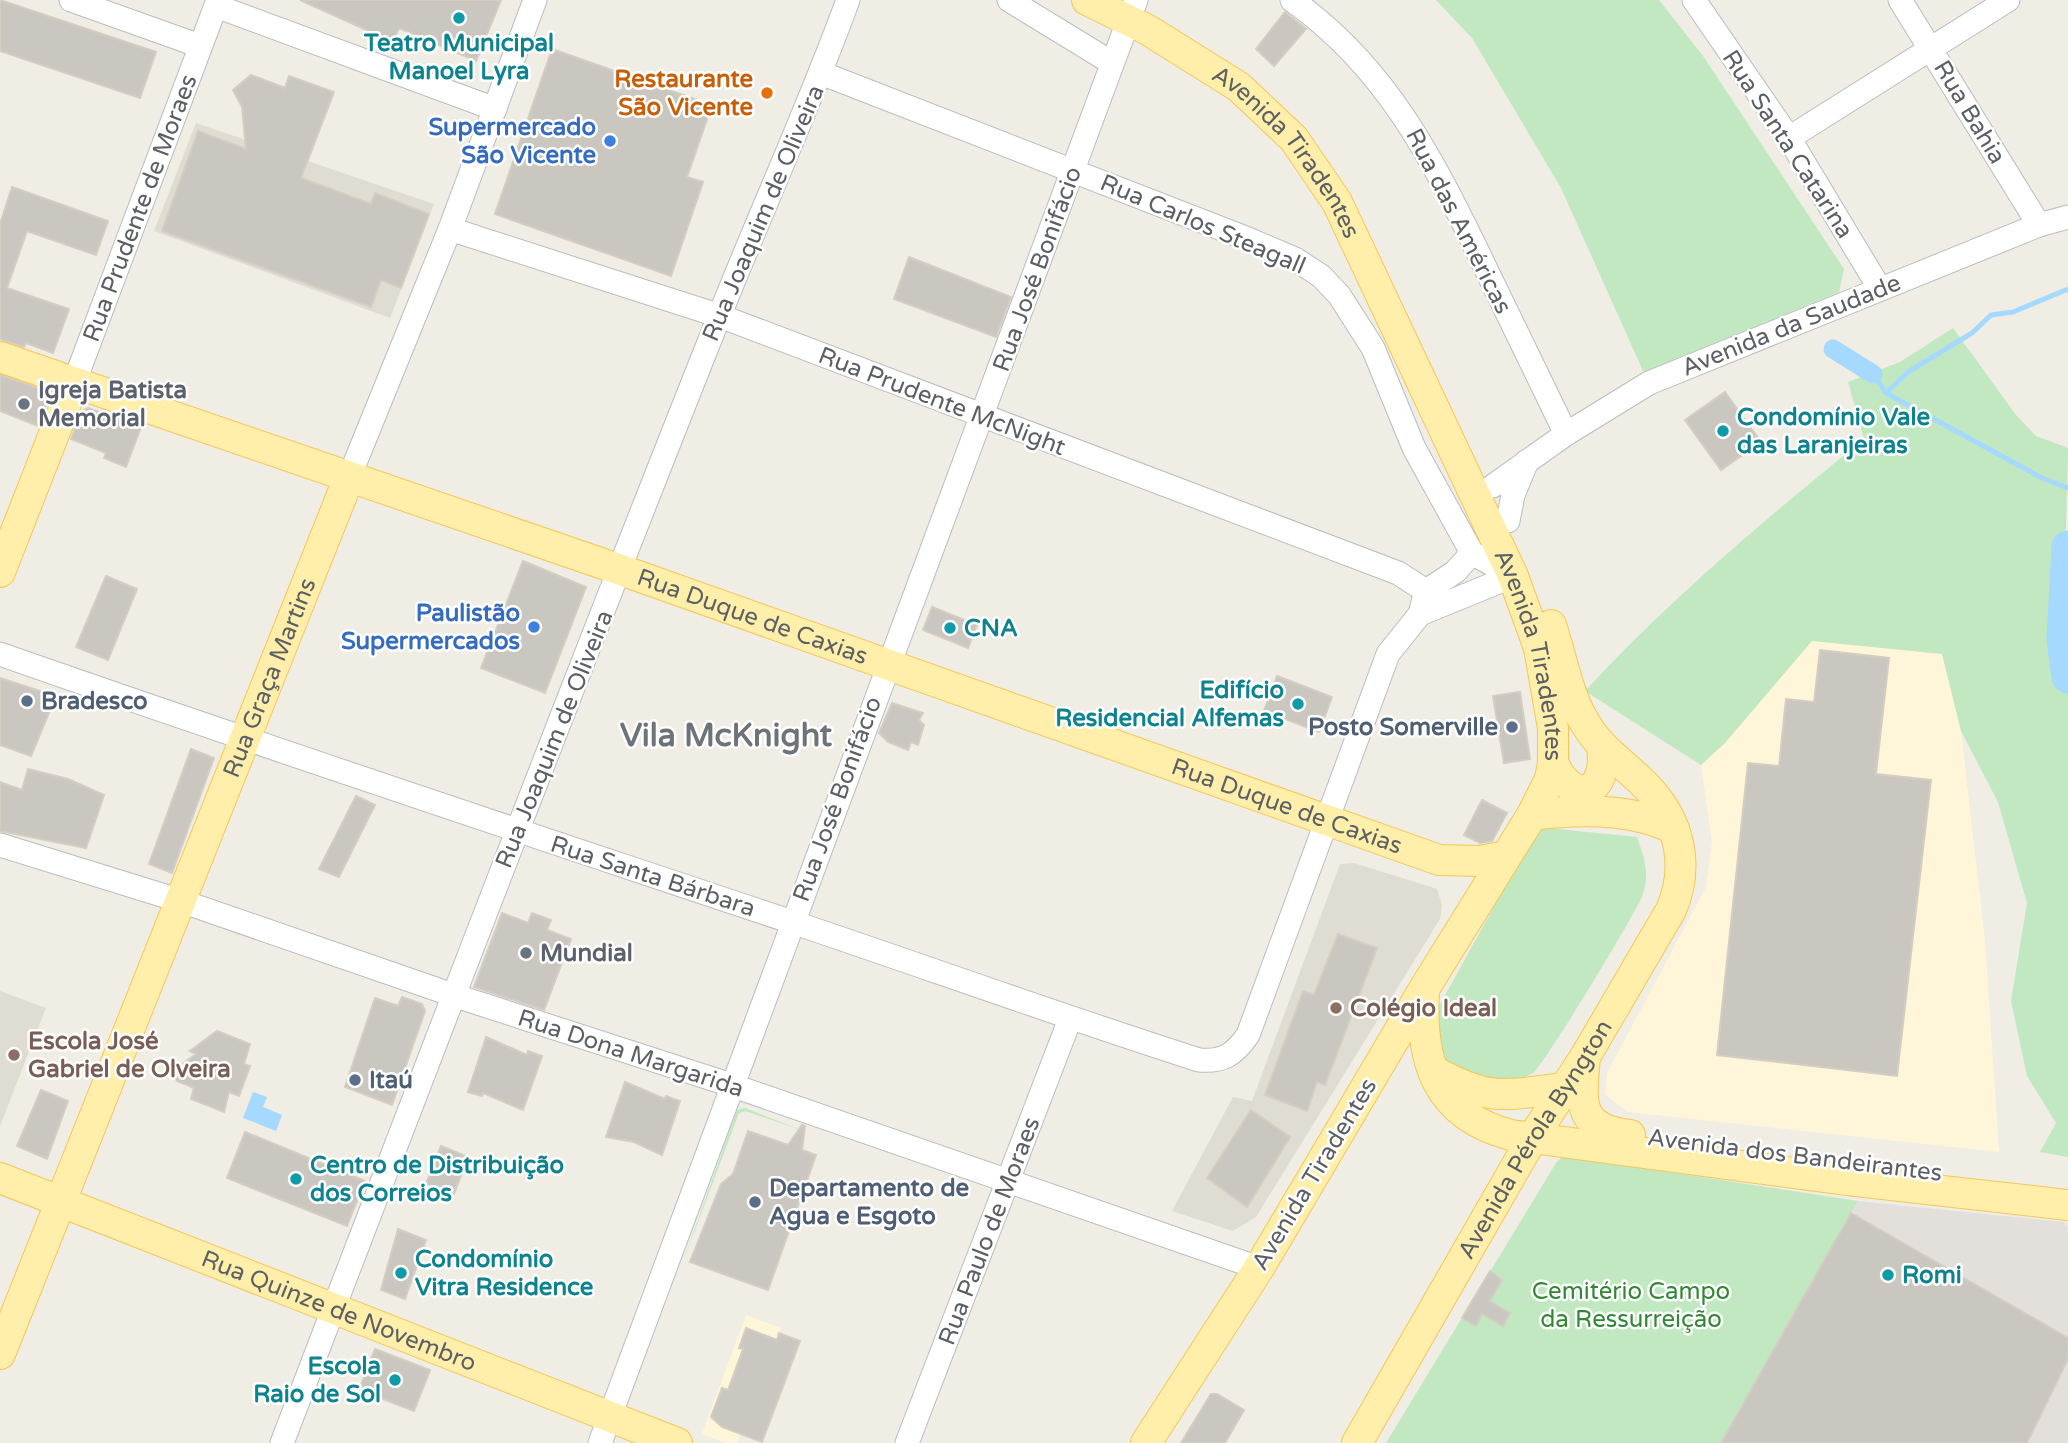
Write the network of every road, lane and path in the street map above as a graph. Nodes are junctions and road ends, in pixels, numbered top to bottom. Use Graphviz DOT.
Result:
graph roads {
  1 [pos="71,0"];
  2 [pos="535,0"];
  3 [pos="848,0"];
  4 [pos="1009,0"];
  5 [pos="1087,0"];
  6 [pos="1292,0"];
  7 [pos="1694,0"];
  8 [pos="1900,0"];
  9 [pos="2008,0"];
  10 [pos="217,3"];
  11 [pos="1133,6"];
  12 [pos="200,46"];
  13 [pos="1931,48"];
  14 [pos="1112,63"];
  15 [pos="821,73"];
  16 [pos="495,108"];
  17 [pos="1789,138"];
  18 [pos="1074,169"];
  19 [pos="2068,217"];
  20 [pos="2039,225"];
  21 [pos="450,229"];
  22 [pos="1880,289"];
  23 [pos="720,316"];
  24 [pos="0,357"];
  25 [pos="74,383"];
  26 [pos="982,416"];
  27 [pos="1566,434"];
  28 [pos="1527,460"];
  29 [pos="348,480"];
  30 [pos="1495,507"];
  31 [pos="1472,553"];
  32 [pos="621,570"];
  33 [pos="0,572"];
  34 [pos="1513,576"];
  35 [pos="1426,592"];
  36 [pos="1420,614"];
  37 [pos="0,654"];
  38 [pos="887,664"];
  39 [pos="244,740"];
  40 [pos="1602,747"];
  41 [pos="1553,763"];
  42 [pos="1532,815"];
  43 [pos="1328,821"];
  44 [pos="1674,828"];
  45 [pos="516,832"];
  46 [pos="0,845"];
  47 [pos="1506,856"];
  48 [pos="181,901"];
  49 [pos="791,922"];
  50 [pos="1424,989"];
  51 [pos="453,995"];
  52 [pos="1070,1019"];
  53 [pos="1585,1057"];
  54 [pos="1431,1069"];
  55 [pos="732,1085"];
  56 [pos="1562,1088"];
  57 [pos="1532,1137"];
  58 [pos="0,1178"];
  59 [pos="1009,1179"];
  60 [pos="2068,1188"];
  61 [pos="60,1201"];
  62 [pos="2068,1205"];
  63 [pos="1259,1268"];
  64 [pos="334,1308"];
  65 [pos="0,1354"];
  66 [pos="606,1430"];
  67 [pos="282,1443"];
  68 [pos="677,1443"];
  69 [pos="907,1443"];
  70 [pos="1146,1443"];
  71 [pos="1357,1443"];
  1 -- 12 [label="street"];
  2 -- 16 [label="street, Rua Graça Martins"];
  3 -- 15 [label="street, Rua Joaquim de Oliveira"];
  4 -- 14 [label="street"];
  5 -- 11 [label="main road, Avenida Tiradentes"];
  6 -- 27 [label="street, Rua das Américas"];
  7 -- 17 [label="street, Rua Santa Catarina"];
  8 -- 13 [label="street, Rua Bahia"];
  9 -- 13 [label="street"];
  10 -- 12 [label="street, Rua Prudente de Moraes"];
  10 -- 16 [label="street"];
  11 -- 14 [label="street, Rua José Bonifácio"];
  11 -- 30 [label="main road, Avenida Tiradentes"];
  12 -- 25 [label="street, Rua Prudente de Moraes"];
  13 -- 17 [label="street"];
  13 -- 20 [label="street, Rua Bahia"];
  14 -- 18 [label="street, Rua José Bonifácio"];
  15 -- 18 [label="street, Rua Carlos Steagall"];
  15 -- 23 [label="street, Rua Joaquim de Oliveira"];
  16 -- 21 [label="street, Rua Graça Martins"];
  17 -- 22 [label="street, Rua Santa Catarina"];
  18 -- 26 [label="street, Rua José Bonifácio"];
  18 -- 31 [label="street, Rua Carlos Steagall"];
  19 -- 20 [label="street, Avenida da Saudade"];
  20 -- 22 [label="street, Avenida da Saudade"];
  21 -- 23 [label="street, Rua Prudente McNight"];
  21 -- 29 [label="street, Rua Graça Martins"];
  22 -- 27 [label="street, Avenida da Saudade"];
  23 -- 26 [label="street, Rua Prudente McNight"];
  23 -- 32 [label="street, Rua Joaquim de Oliveira"];
  24 -- 25 [label="main road, Rua Duque de Caxias"];
  25 -- 29 [label="main road, Rua Duque de Caxias"];
  25 -- 33 [label="main road, Rua Prudente de Moraes"];
  26 -- 35 [label="street, Rua Prudente McNight"];
  26 -- 38 [label="street, Rua José Bonifácio"];
  27 -- 28 [label="street, Avenida da Saudade"];
  28 -- 30 [label="street, Avenida da Saudade"];
  28 -- 30 [label="street"];
  29 -- 32 [label="main road, Rua Duque de Caxias"];
  29 -- 39 [label="main road, Rua Graça Martins"];
  30 -- 34 [label="main road, Avenida Tiradentes"];
  30 -- 40 [label="main road, Avenida Tiradentes"];
  31 -- 34 [label="street"];
  31 -- 35 [label="street"];
  32 -- 38 [label="main road, Rua Duque de Caxias"];
  32 -- 45 [label="street, Rua Joaquim de Oliveira"];
  34 -- 36 [label="street"];
  34 -- 41 [label="main road, Avenida Tiradentes"];
  35 -- 36 [label="street"];
  36 -- 43 [label="street"];
  37 -- 39 [label="street, Rua Santa Bárbara"];
  38 -- 43 [label="main road, Rua Duque de Caxias"];
  38 -- 49 [label="street, Rua José Bonifácio"];
  39 -- 45 [label="street, Rua Santa Bárbara"];
  39 -- 48 [label="main road, Rua Graça Martins"];
  40 -- 41 [label="main road"];
  40 -- 44 [label="main road, Avenida Tiradentes"];
  41 -- 42 [label="main road, Avenida Tiradentes"];
  42 -- 44 [label="main road"];
  42 -- 47 [label="main road, Avenida Tiradentes"];
  43 -- 47 [label="main road, Rua Duque de Caxias"];
  43 -- 52 [label="street, Rua Santa Bárbara"];
  44 -- 53 [label="main road, Avenida Pérola Byngton"];
  45 -- 49 [label="street, Rua Santa Bárbara"];
  45 -- 51 [label="street, Rua Joaquim de Oliveira"];
  46 -- 48 [label="street, Rua Dona Margarida"];
  47 -- 50 [label="main road, Avenida Tiradentes"];
  48 -- 51 [label="street, Rua Dona Margarida"];
  48 -- 61 [label="main road, Rua Graça Martins"];
  49 -- 52 [label="street, Rua Santa Bárbara"];
  49 -- 55 [label="street, Rua José Bonifácio"];
  50 -- 54 [label="main road, Avenida dos Bandeirantes"];
  50 -- 63 [label="main road, Avenida Tiradentes"];
  51 -- 55 [label="street, Rua Dona Margarida"];
  51 -- 64 [label="street, Rua Joaquim de Oliveira"];
  52 -- 59 [label="street, Rua Paulo de Moraes"];
  53 -- 56 [label="main road, Avenida Pérola Byngton"];
  53 -- 60 [label="main road, Avenida dos Bandeirantes"];
  54 -- 56 [label="main road"];
  54 -- 57 [label="main road, Avenida dos Bandeirantes"];
  55 -- 59 [label="street, Rua Dona Margarida"];
  55 -- 66 [label="street, Rua José Bonifácio"];
  56 -- 57 [label="main road, Avenida Pérola Byngton"];
  57 -- 62 [label="main road, Avenida dos Bandeirantes"];
  57 -- 71 [label="main road, Avenida Pérola Byngton"];
  58 -- 61 [label="main road, Rua Quinze de Novembro"];
  59 -- 63 [label="street, Rua Dona Margarida"];
  59 -- 69 [label="street, Rua Paulo de Moraes"];
  61 -- 64 [label="main road, Rua Quinze de Novembro"];
  61 -- 65 [label="main road, Rua Graça Martins"];
  63 -- 70 [label="main road, Avenida Tiradentes"];
  64 -- 66 [label="main road, Rua Quinze de Novembro"];
  64 -- 67 [label="street, Rua Joaquim de Oliveira"];
  66 -- 68 [label="main road, Rua Quinze de Novembro"];
}
